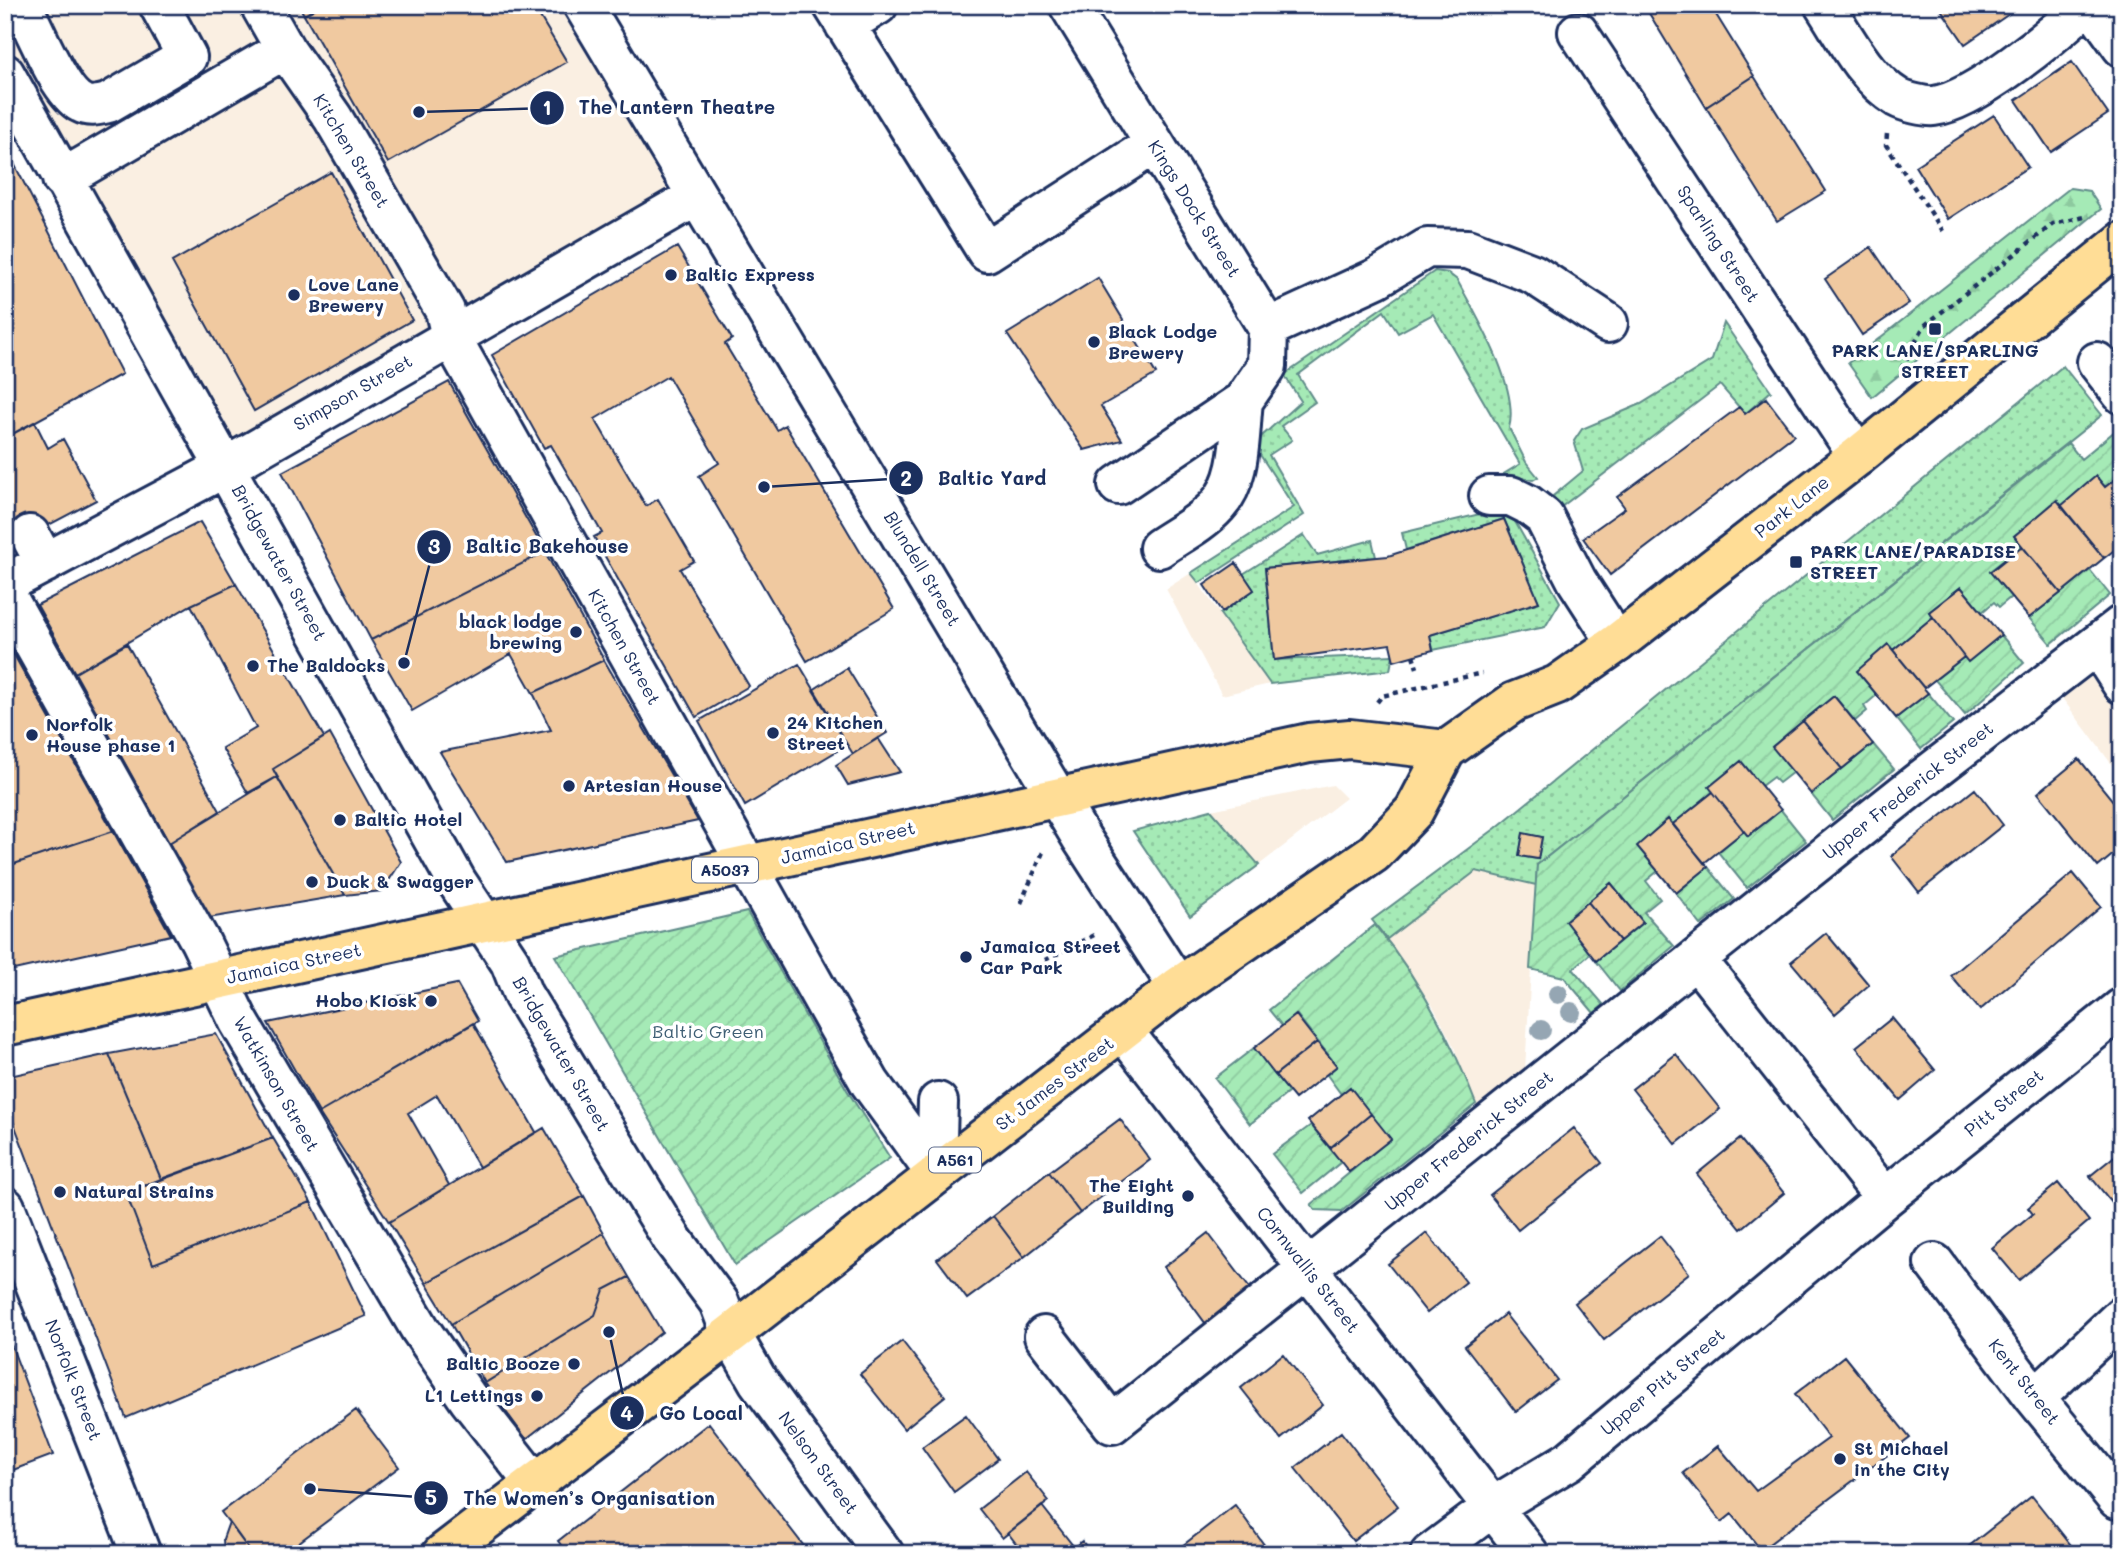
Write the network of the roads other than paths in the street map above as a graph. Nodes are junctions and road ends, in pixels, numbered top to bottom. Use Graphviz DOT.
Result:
graph roads {
  1 [pos="22,5"];
  2 [pos="159,5"];
  3 [pos="260,5"];
  4 [pos="583,5"];
  5 [pos="878,5"];
  6 [pos="1069,5"];
  7 [pos="1824,5"];
  8 [pos="2086,5"];
  9 [pos="2092,5"];
  10 [pos="839,15"];
  11 [pos="1578,32"];
  12 [pos="2122,47"];
  13 [pos="285,49"];
  14 [pos="5,74"];
  15 [pos="1153,145"];
  16 [pos="62,179"];
  17 [pos="697,196"];
  18 [pos="2111,227"];
  19 [pos="1608,323"];
  20 [pos="1268,328"];
  21 [pos="451,337"];
  22 [pos="2097,362"];
  23 [pos="2122,394"];
  24 [pos="1243,401"];
  25 [pos="1858,456"];
  26 [pos="226,467"];
  27 [pos="1118,485"];
  28 [pos="1489,496"];
  29 [pos="1159,548"];
  30 [pos="5,584"];
  31 [pos="5,593"];
  32 [pos="2109,635"];
  33 [pos="1617,643"];
  34 [pos="2122,684"];
  35 [pos="1446,750"];
  36 [pos="1058,796"];
  37 [pos="747,865"];
  38 [pos="485,923"];
  39 [pos="1696,958"];
  40 [pos="220,980"];
  41 [pos="1178,987"];
  42 [pos="2122,1008"];
  43 [pos="5,1026"];
  44 [pos="1124,1032"];
  45 [pos="938,1102"];
  46 [pos="936,1174"];
  47 [pos="1885,1198"];
  48 [pos="5,1207"];
  49 [pos="1934,1263"];
  50 [pos="1307,1269"];
  51 [pos="2122,1316"];
  52 [pos="731,1334"];
  53 [pos="1044,1336"];
  54 [pos="2035,1398"];
  55 [pos="535,1484"];
  56 [pos="2117,1499"];
  57 [pos="1494,1506"];
  58 [pos="141,1554"];
  59 [pos="442,1554"];
  60 [pos="884,1554"];
  61 [pos="1430,1554"];
  62 [pos="1529,1554"];
  1 -- 2 [label="street"];
  3 -- 13 [label="street, Kitchen Street"];
  4 -- 17 [label="street, Blundell Street"];
  5 -- 10 [label="street"];
  6 -- 15 [label="street, Kings Dock Street"];
  7 -- 8 [label="street"];
  9 -- 12 [label="street"];
  10 -- 15 [label="street"];
  11 -- 25 [label="street, Sparling Street"];
  13 -- 16 [label="street"];
  13 -- 21 [label="street, Kitchen Street"];
  14 -- 16 [label="street, Bridgewater Street"];
  15 -- 20 [label="street, Kings Dock Street"];
  16 -- 26 [label="street, Bridgewater Street"];
  17 -- 21 [label="street, Simpson Street"];
  17 -- 36 [label="street, Blundell Street"];
  18 -- 25 [label="main road, Park Lane"];
  19 -- 20 [label="street"];
  20 -- 24 [label="street"];
  21 -- 26 [label="street, Simpson Street"];
  21 -- 37 [label="street, Kitchen Street"];
  22 -- 23 [label="street"];
  24 -- 27 [label="street"];
  24 -- 29 [label="street"];
  25 -- 33 [label="main road, Park Lane"];
  26 -- 30 [label="street, Simpson Street"];
  26 -- 38 [label="street, Bridgewater Street"];
  28 -- 33 [label="street"];
  31 -- 40 [label="street, Watkinson Street"];
  32 -- 34 [label="street"];
  32 -- 39 [label="street, Upper Frederick Street"];
  33 -- 35 [label="main road, Park Lane"];
  35 -- 36 [label="main road, Jamaica Street / A5037"];
  35 -- 41 [label="main road, St James Street / A561"];
  36 -- 37 [label="main road, Jamaica Street / A5037"];
  36 -- 41 [label="street, Blundell Street"];
  37 -- 38 [label="main road, Jamaica Street / A5037"];
  37 -- 46 [label="street, Kitchen Street"];
  38 -- 40 [label="main road, Jamaica Street / A5037"];
  38 -- 52 [label="street, Bridgewater Street"];
  39 -- 47 [label="street"];
  39 -- 50 [label="street, Upper Frederick Street"];
  40 -- 43 [label="main road, Jamaica Street / A5037"];
  40 -- 55 [label="street, Watkinson Street"];
  41 -- 44 [label="main road, St James Street / A561"];
  42 -- 47 [label="street, Pitt Street"];
  44 -- 46 [label="main road, St James Street / A561"];
  44 -- 50 [label="street, Cornwallis Street"];
  45 -- 46 [label="street"];
  46 -- 52 [label="main road, St James Street / A561"];
  47 -- 57 [label="street, Upper Pitt Street"];
  48 -- 58 [label="street, Norfolk Street"];
  49 -- 54 [label="street, Kent Street"];
  50 -- 53 [label="street, Upper Frederick Street"];
  50 -- 57 [label="street, Cornwallis Street"];
  51 -- 54 [label="street"];
  52 -- 55 [label="main road, St James Street / A561"];
  52 -- 60 [label="street, Nelson Street"];
  54 -- 56 [label="street, Kent Street"];
  55 -- 59 [label="main road, St James Street / A561"];
  57 -- 61 [label="street, Upper Pitt Street"];
  57 -- 62 [label="street, Cornwallis Street"];
}
